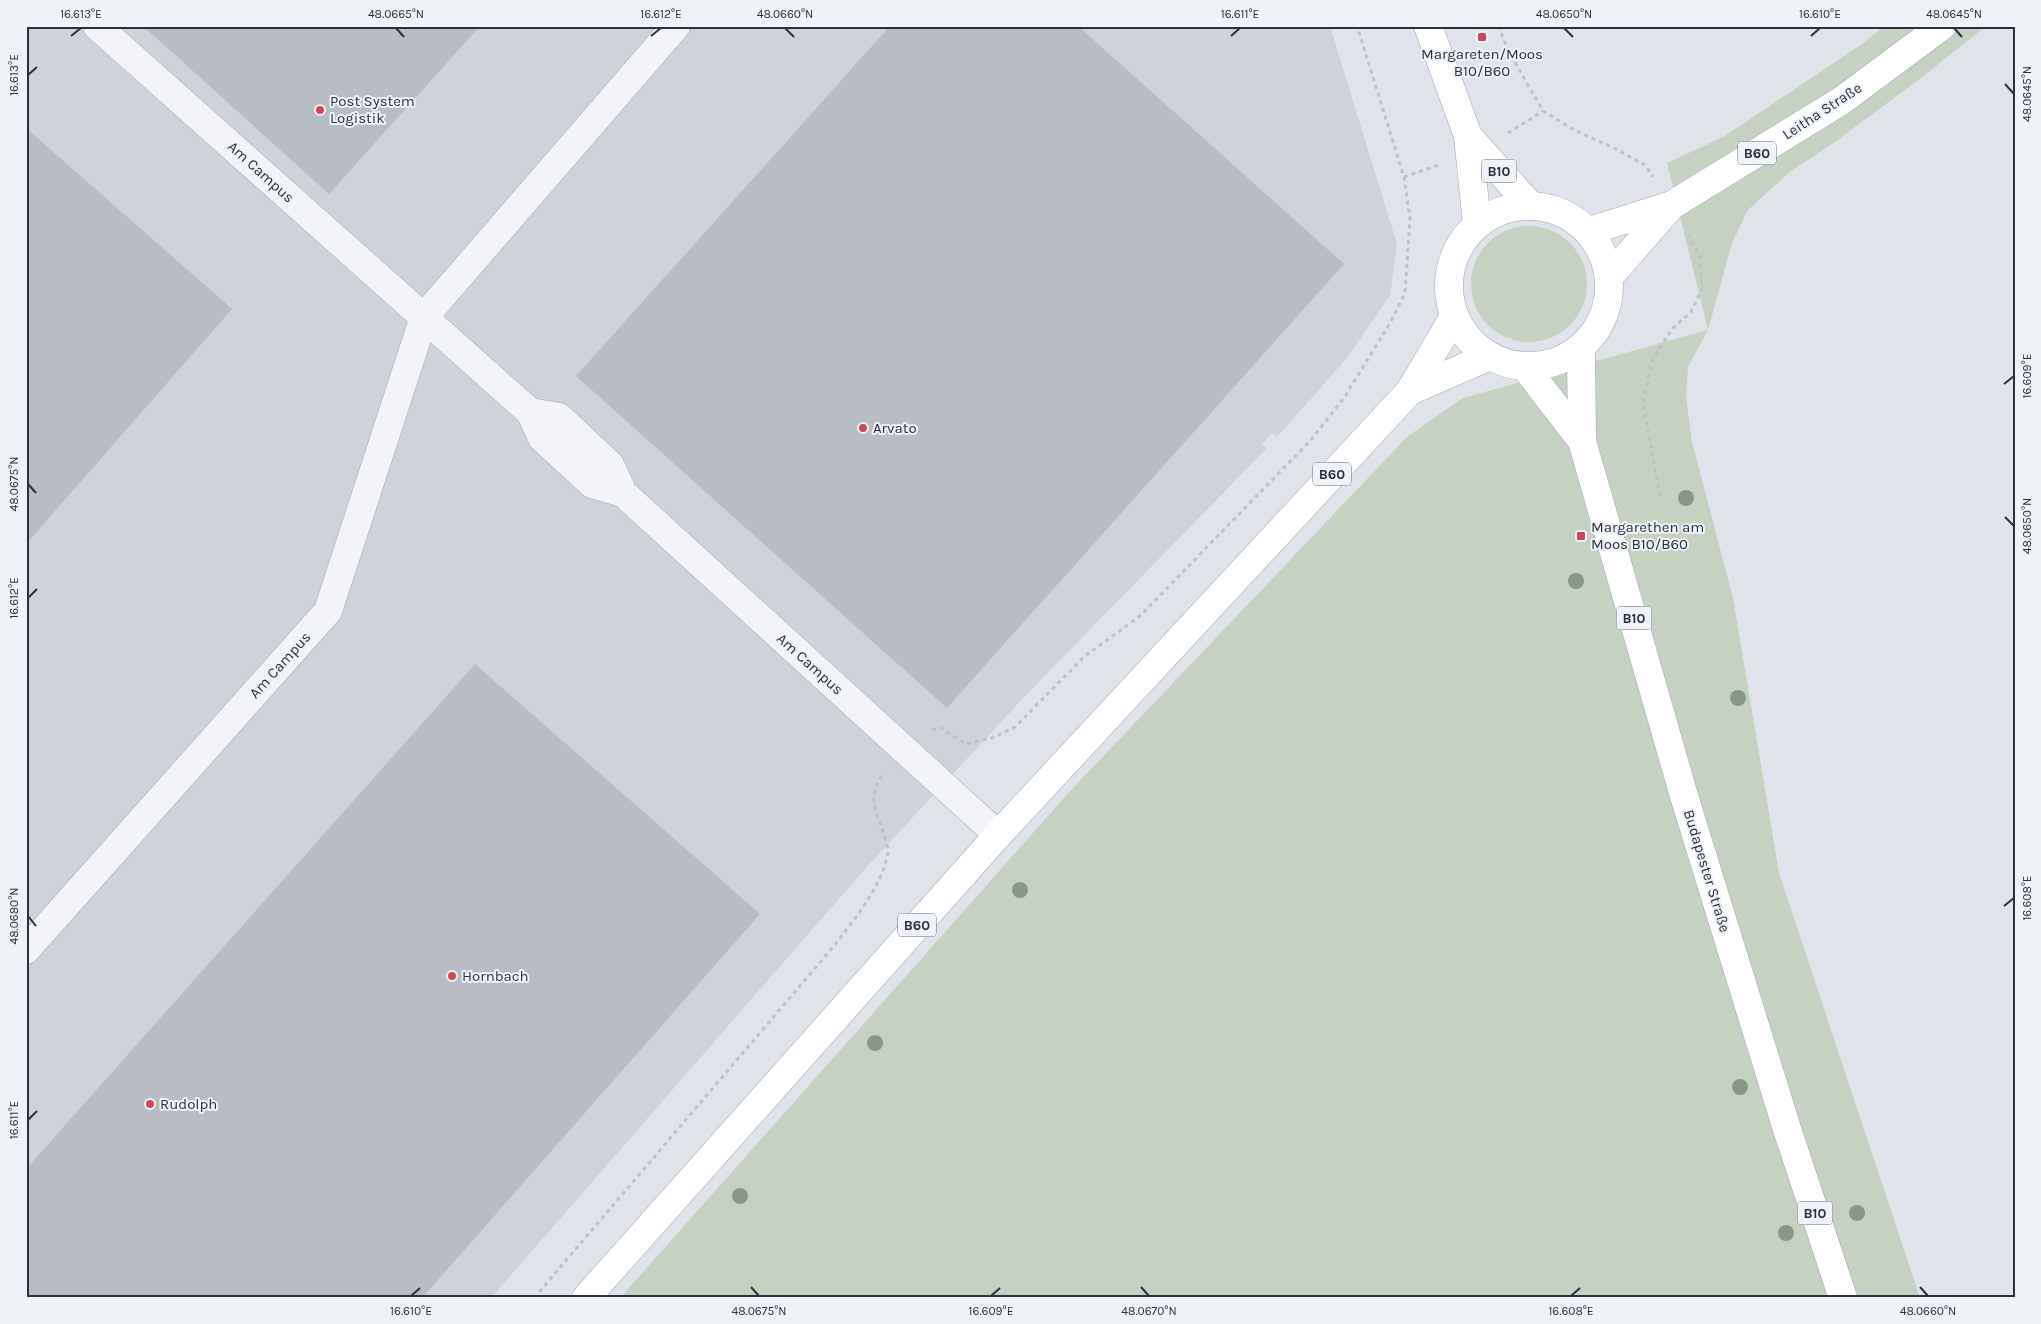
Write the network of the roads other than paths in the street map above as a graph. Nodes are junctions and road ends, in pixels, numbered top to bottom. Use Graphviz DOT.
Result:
graph roads {
  1 [pos="97,26"];
  2 [pos="676,26"];
  3 [pos="1428,26"];
  4 [pos="1942,26"];
  5 [pos="1468,136"];
  6 [pos="1530,205"];
  7 [pos="1672,205"];
  8 [pos="1477,224"];
  9 [pos="1589,231"];
  10 [pos="1610,276"];
  11 [pos="424,317"];
  12 [pos="1454,317"];
  13 [pos="1581,348"];
  14 [pos="1490,356"];
  15 [pos="1525,367"];
  16 [pos="1410,391"];
  17 [pos="1582,441"];
  18 [pos="998,834"];
  19 [pos="26,950"];
  20 [pos="586,1298"];
  21 [pos="1843,1298"];
  1 -- 11 [label="street, Am Campus"];
  2 -- 11 [label="street, Am Campus"];
  3 -- 5 [label="main road, B10"];
  4 -- 7 [label="main road, Leitha Straße / B60"];
  5 -- 6 [label="main road, B10"];
  5 -- 8 [label="main road, B10"];
  6 -- 8 [label="main road"];
  6 -- 9 [label="main road"];
  7 -- 9 [label="main road, Leitha Straße / B60"];
  7 -- 10 [label="main road, Leitha Straße / B60"];
  8 -- 12 [label="main road"];
  9 -- 10 [label="main road"];
  10 -- 13 [label="main road"];
  11 -- 18 [label="street, Am Campus"];
  11 -- 19 [label="street, Am Campus"];
  12 -- 14 [label="main road"];
  12 -- 16 [label="main road, B60"];
  13 -- 15 [label="main road"];
  13 -- 17 [label="main road, Budapester Straße / B10"];
  14 -- 15 [label="main road"];
  14 -- 16 [label="main road, B60"];
  15 -- 17 [label="main road, Budapester Straße / B10"];
  16 -- 18 [label="main road, B60"];
  17 -- 21 [label="main road, Budapester Straße / B10"];
  18 -- 20 [label="main road, B60"];
}
